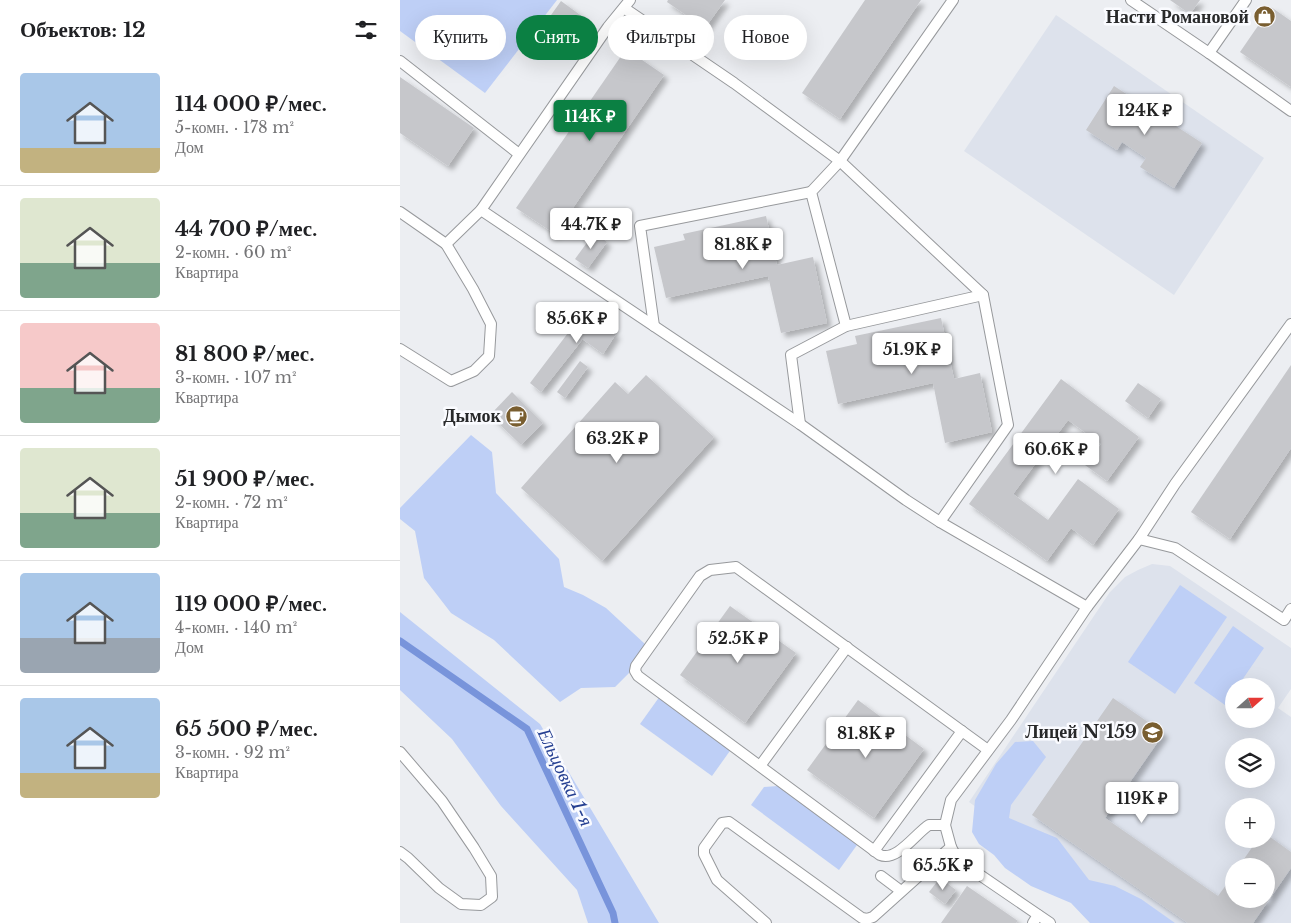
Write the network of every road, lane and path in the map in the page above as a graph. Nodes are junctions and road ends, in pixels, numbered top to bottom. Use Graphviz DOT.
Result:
graph roads {
  1 [pos="953,0"];
  2 [pos="1131,0"];
  3 [pos="1246,0"];
  4 [pos="627,4"];
  5 [pos="1209,53"];
  6 [pos="400,61"];
  7 [pos="1291,111"];
  8 [pos="519,154"];
  9 [pos="840,161"];
  10 [pos="811,192"];
  11 [pos="481,210"];
  12 [pos="400,212"];
  13 [pos="446,244"];
  14 [pos="983,295"];
  15 [pos="1291,324"];
  16 [pos="654,326"];
  17 [pos="846,326"];
  18 [pos="400,349"];
  19 [pos="800,424"];
  20 [pos="940,522"];
  21 [pos="1139,539"];
  22 [pos="1087,607"];
  23 [pos="1291,608"];
  24 [pos="1287,622"];
  25 [pos="847,647"];
  26 [pos="962,731"];
  27 [pos="988,750"];
  28 [pos="400,752"];
  29 [pos="760,766"];
  30 [pos="946,825"];
  31 [pos="950,847"];
  32 [pos="874,851"];
  33 [pos="400,852"];
  34 [pos="881,876"];
  35 [pos="901,891"];
  36 [pos="1035,919"];
  37 [pos="766,923"];
  38 [pos="1050,923"];
  1 -- 9 [label="lane"];
  2 -- 5 [label="lane"];
  3 -- 5 [label="lane"];
  4 -- 8 [label="lane"];
  4 -- 9 [label="lane"];
  5 -- 7 [label="lane"];
  6 -- 8 [label="lane"];
  8 -- 11 [label="lane"];
  9 -- 10 [label="lane"];
  9 -- 14 [label="lane"];
  10 -- 16 [label="lane"];
  10 -- 17 [label="lane"];
  11 -- 13 [label="lane"];
  11 -- 16 [label="lane"];
  12 -- 13 [label="lane"];
  13 -- 18 [label="lane"];
  14 -- 17 [label="lane"];
  14 -- 20 [label="lane"];
  15 -- 21 [label="lane"];
  16 -- 19 [label="lane"];
  17 -- 19 [label="lane"];
  19 -- 20 [label="lane"];
  20 -- 22 [label="lane"];
  21 -- 22 [label="lane"];
  21 -- 24 [label="lane"];
  22 -- 27 [label="lane"];
  23 -- 24 [label="lane"];
  25 -- 26 [label="lane"];
  25 -- 29 [label="lane"];
  25 -- 29 [label="lane"];
  26 -- 27 [label="lane"];
  26 -- 32 [label="lane"];
  27 -- 30 [label="lane"];
  28 -- 33 [label="lane"];
  29 -- 32 [label="lane"];
  30 -- 31 [label="lane"];
  30 -- 32 [label="lane"];
  31 -- 35 [label="lane"];
  31 -- 36 [label="lane"];
  34 -- 35 [label="lane"];
  35 -- 37 [label="lane"];
  36 -- 38 [label="lane"];
}
